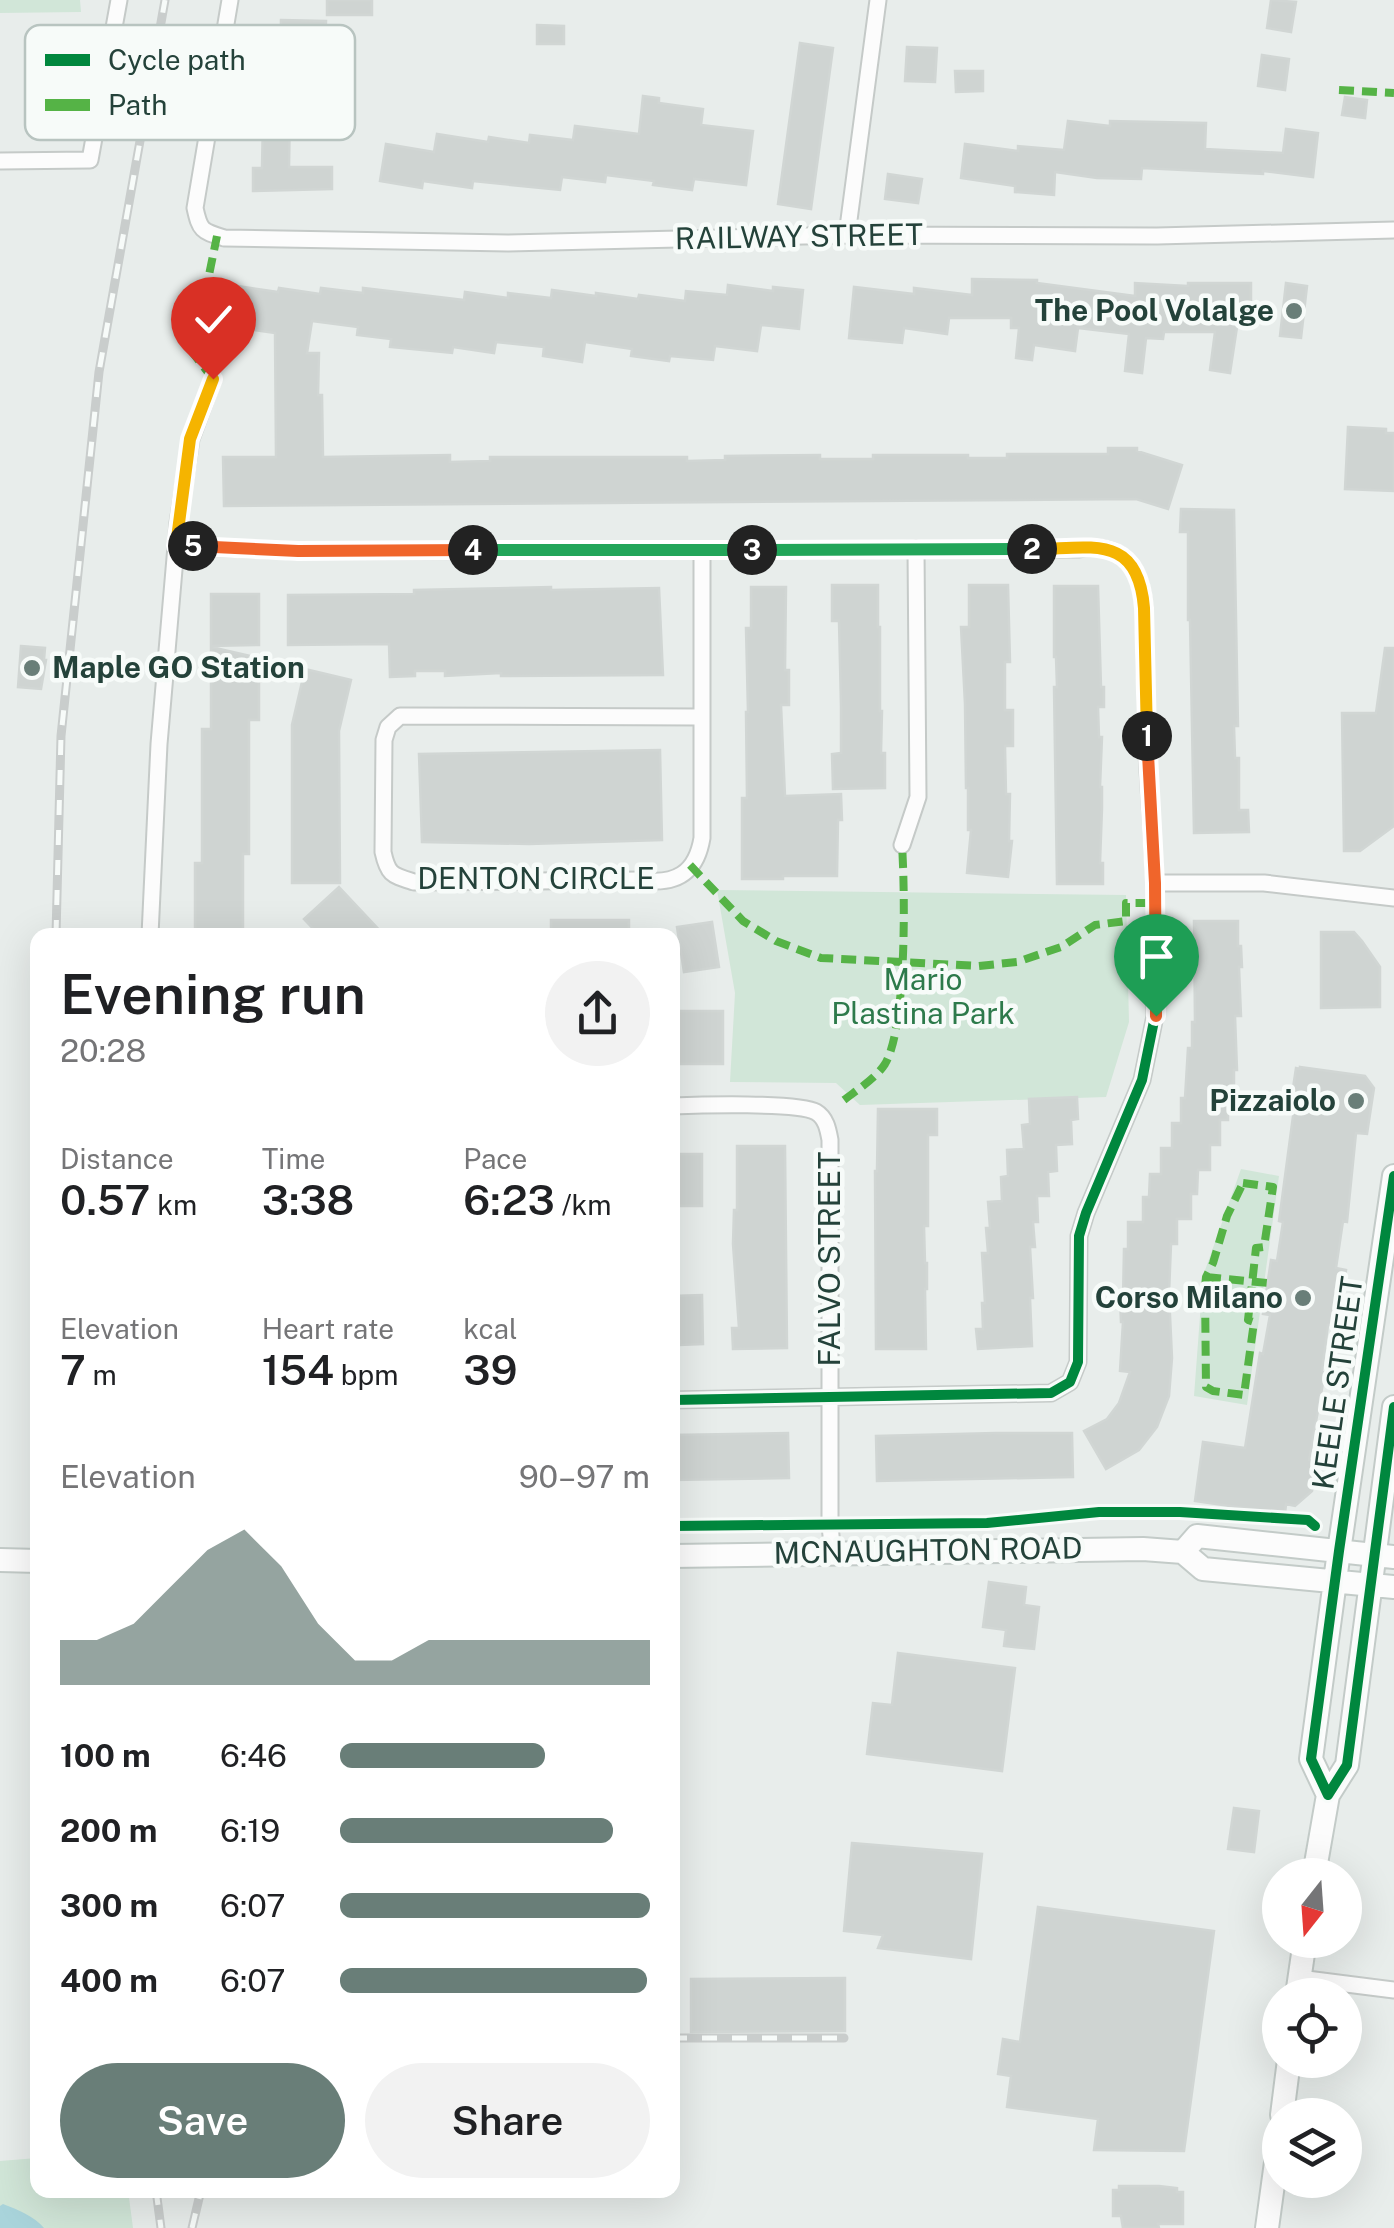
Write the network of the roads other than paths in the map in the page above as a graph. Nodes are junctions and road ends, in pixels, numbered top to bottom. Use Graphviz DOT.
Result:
graph roads {
  1 [pos="119,0"];
  2 [pos="230,0"];
  3 [pos="878,0"];
  4 [pos="114,25"];
  5 [pos="226,25"];
  6 [pos="94,140"];
  7 [pos="206,140"];
  8 [pos="0,161"];
  9 [pos="1394,230"];
  10 [pos="847,235"];
  11 [pos="213,379"];
  12 [pos="176,546"];
  13 [pos="916,549"];
  14 [pos="702,550"];
  15 [pos="700,717"];
  16 [pos="902,845"];
  17 [pos="1155,883"];
  18 [pos="1394,898"];
  19 [pos="150,928"];
  20 [pos="680,1106"];
  21 [pos="1394,1176"];
  22 [pos="832,1397"];
  23 [pos="680,1400"];
  24 [pos="1394,1408"];
  25 [pos="1184,1552"];
  26 [pos="1338,1552"];
  27 [pos="834,1554"];
  28 [pos="680,1556"];
  29 [pos="1384,1556"];
  30 [pos="0,1560"];
  31 [pos="30,1561"];
  32 [pos="1335,1580"];
  33 [pos="1370,1584"];
  34 [pos="1394,1587"];
  35 [pos="1328,1795"];
  36 [pos="1317,1858"];
  37 [pos="1362,1989"];
  38 [pos="1394,1990"];
  39 [pos="1271,2198"];
  40 [pos="1267,2228"];
  1 -- 4 [label="street"];
  2 -- 5 [label="street, RAILWAY STREET"];
  3 -- 10 [label="street"];
  6 -- 8 [label="street"];
  7 -- 10 [label="street, RAILWAY STREET"];
  9 -- 10 [label="street, RAILWAY STREET"];
  11 -- 12 [label="street"];
  12 -- 14 [label="street"];
  12 -- 19 [label="street"];
  13 -- 14 [label="street"];
  13 -- 16 [label="street"];
  13 -- 17 [label="street"];
  14 -- 15 [label="street, DENTON CIRCLE"];
  15 -- 15 [label="street, DENTON CIRCLE"];
  17 -- 18 [label="street"];
  17 -- 22 [label="street"];
  20 -- 22 [label="street, FALVO STREET"];
  21 -- 26 [label="main road, KEELE STREET"];
  22 -- 23 [label="street"];
  22 -- 27 [label="street, FALVO STREET"];
  24 -- 29 [label="main road, KEELE STREET"];
  25 -- 26 [label="main road, MCNAUGHTON ROAD"];
  25 -- 27 [label="main road, MCNAUGHTON ROAD"];
  25 -- 32 [label="main road, MCNAUGHTON ROAD"];
  26 -- 29 [label="main road, MCNAUGHTON ROAD"];
  26 -- 32 [label="main road, KEELE STREET"];
  27 -- 28 [label="main road, MCNAUGHTON ROAD"];
  29 -- 33 [label="main road, KEELE STREET"];
  30 -- 31 [label="main road"];
  32 -- 33 [label="main road, MCNAUGHTON ROAD"];
  32 -- 35 [label="main road, KEELE STREET"];
  33 -- 34 [label="main road, MCNAUGHTON ROAD"];
  33 -- 35 [label="main road, KEELE STREET"];
  35 -- 36 [label="main road, KEELE STREET"];
  37 -- 38 [label="street"];
  39 -- 40 [label="main road"];
}
